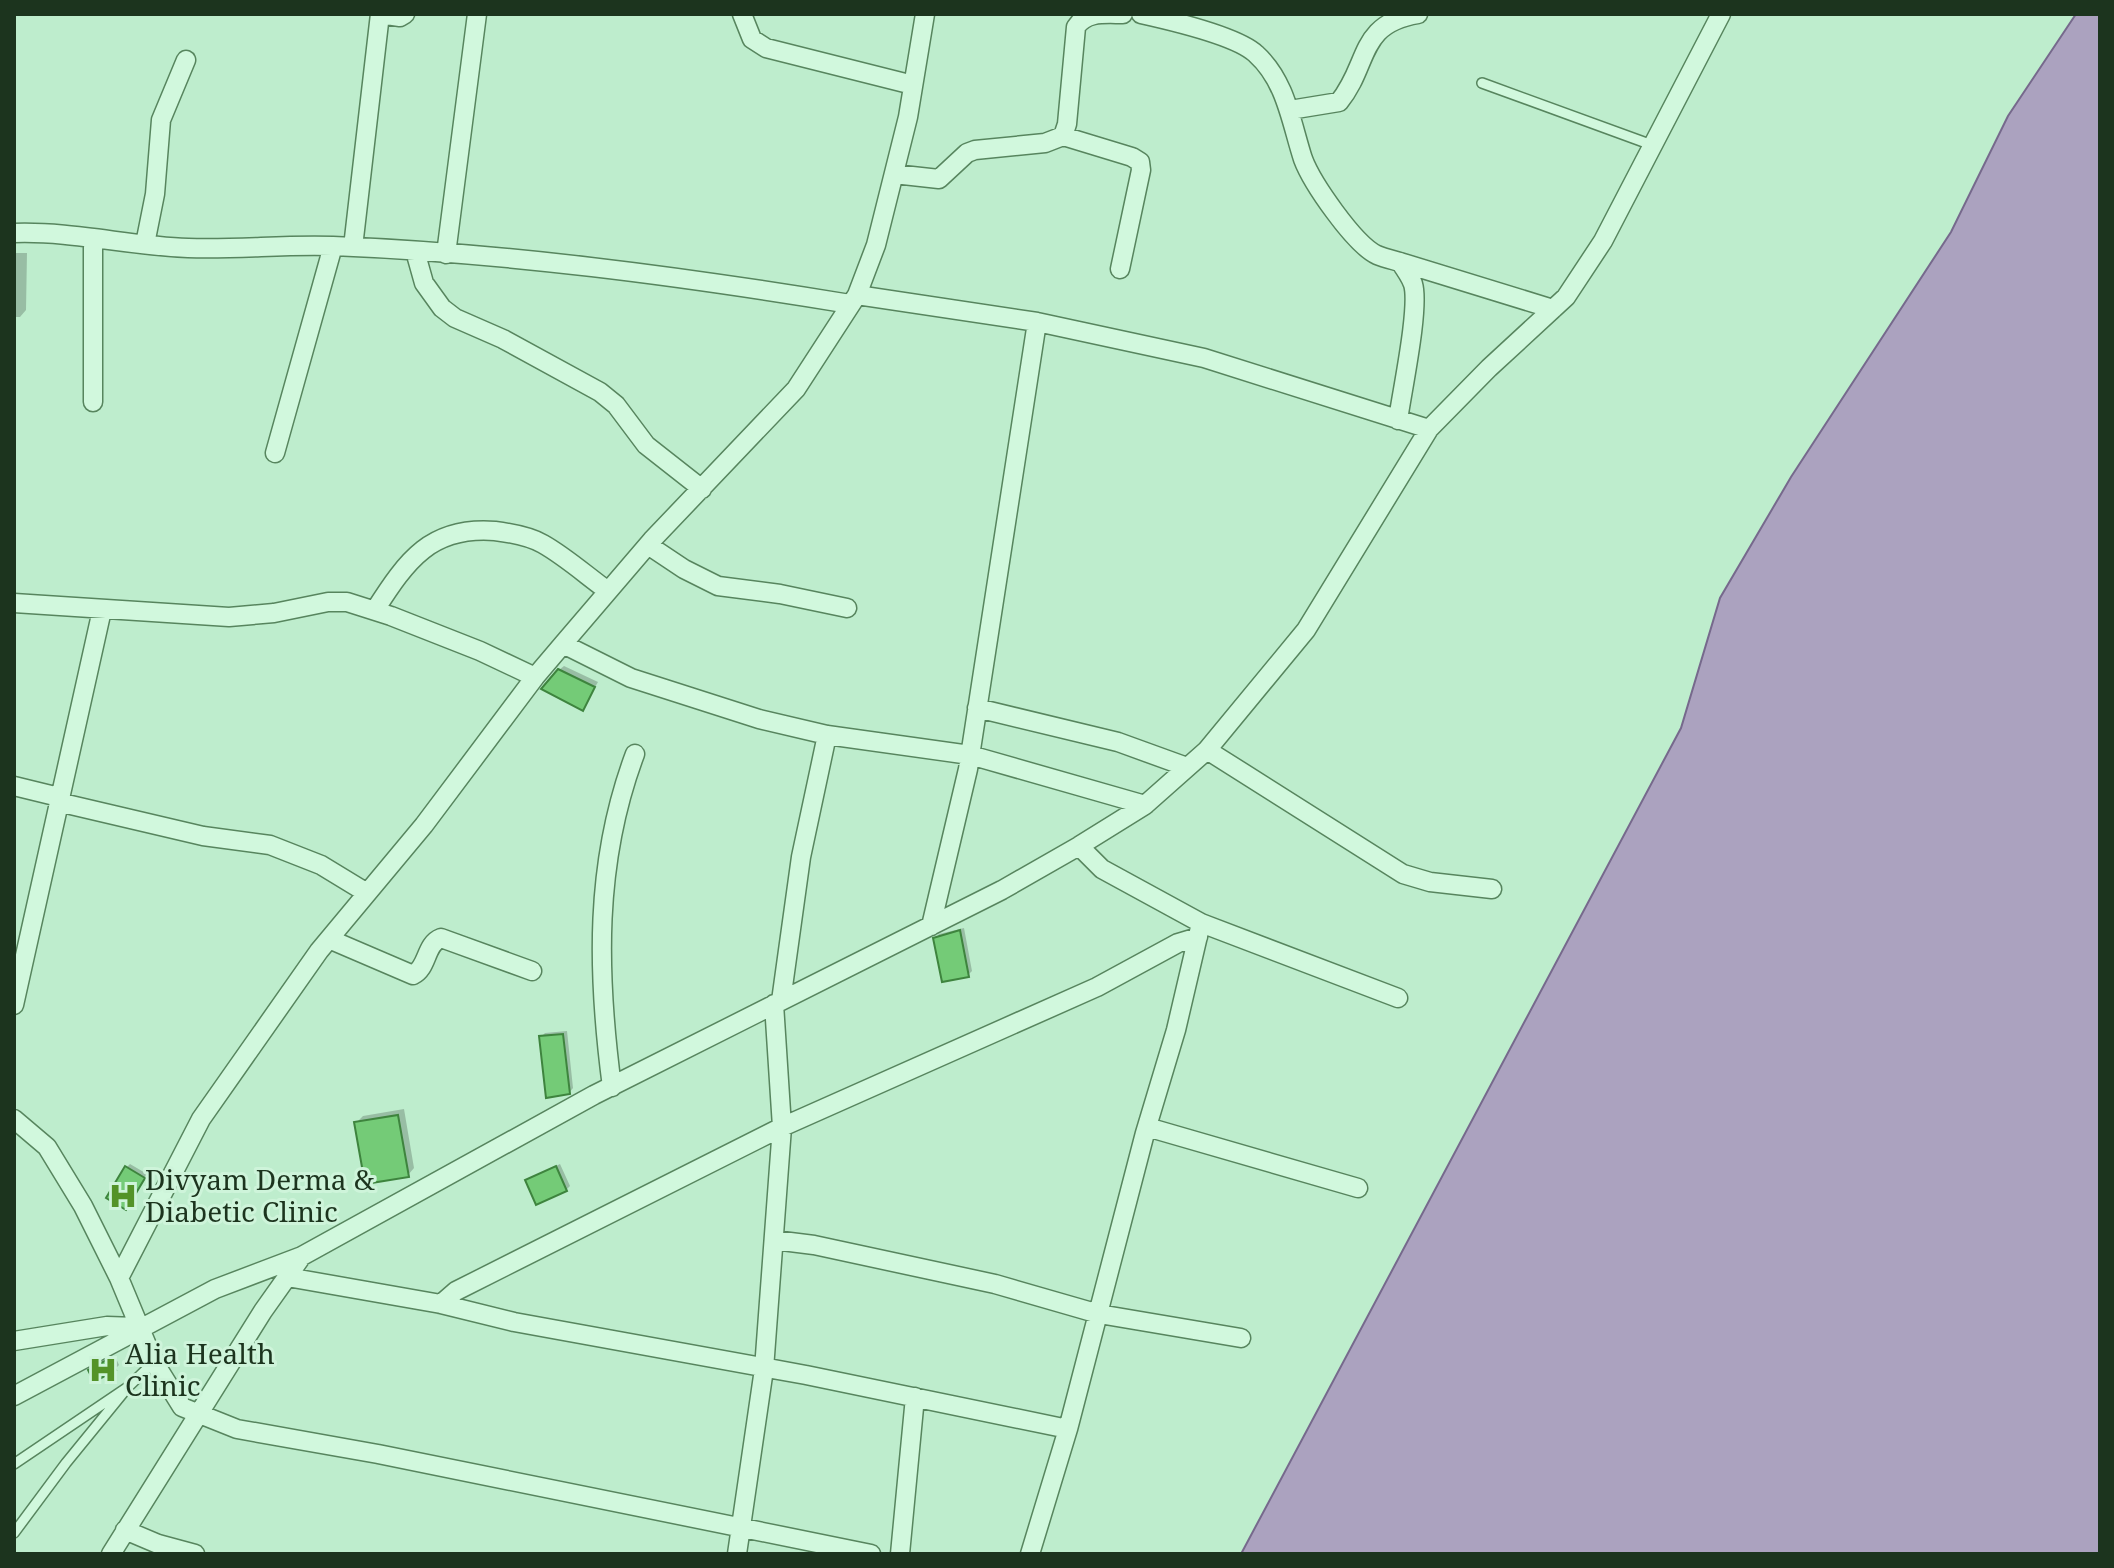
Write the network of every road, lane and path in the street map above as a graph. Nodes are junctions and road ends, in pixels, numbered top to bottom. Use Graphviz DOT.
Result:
graph roads {
  1 [pos="380,14"];
  2 [pos="405,14"];
  3 [pos="477,14"];
  4 [pos="742,14"];
  5 [pos="925,14"];
  6 [pos="1123,14"];
  7 [pos="1141,14"];
  8 [pos="1418,14"];
  9 [pos="1721,14"];
  10 [pos="1172,18"];
  11 [pos="186,60"];
  12 [pos="1482,83"];
  13 [pos="913,85"];
  14 [pos="1290,110"];
  15 [pos="1063,136"];
  16 [pos="1652,145"];
  17 [pos="894,174"];
  18 [pos="14,233"];
  19 [pos="93,238"];
  20 [pos="145,244"];
  21 [pos="333,246"];
  22 [pos="353,247"];
  23 [pos="415,251"];
  24 [pos="446,254"];
  25 [pos="1400,262"];
  26 [pos="1120,269"];
  27 [pos="853,300"];
  28 [pos="1553,309"];
  29 [pos="1037,322"];
  30 [pos="93,402"];
  31 [pos="1398,420"];
  32 [pos="1429,429"];
  33 [pos="275,453"];
  34 [pos="702,489"];
  35 [pos="648,545"];
  36 [pos="608,591"];
  37 [pos="14,603"];
  38 [pos="847,608"];
  39 [pos="102,610"];
  40 [pos="375,610"];
  41 [pos="563,644"];
  42 [pos="535,677"];
  43 [pos="977,708"];
  44 [pos="827,735"];
  45 [pos="1207,750"];
  46 [pos="635,754"];
  47 [pos="970,755"];
  48 [pos="1187,767"];
  49 [pos="14,786"];
  50 [pos="59,800"];
  51 [pos="1145,805"];
  52 [pos="1079,846"];
  53 [pos="1492,889"];
  54 [pos="367,893"];
  55 [pos="931,926"];
  56 [pos="1200,930"];
  57 [pos="329,939"];
  58 [pos="532,971"];
  59 [pos="1398,998"];
  60 [pos="777,1002"];
  61 [pos="14,1005"];
  62 [pos="612,1087"];
  63 [pos="14,1119"];
  64 [pos="782,1127"];
  65 [pos="1147,1127"];
  66 [pos="1358,1188"];
  67 [pos="774,1240"];
  68 [pos="302,1256"];
  69 [pos="287,1277"];
  70 [pos="119,1278"];
  71 [pos="441,1304"];
  72 [pos="1099,1314"];
  73 [pos="139,1327"];
  74 [pos="1241,1338"];
  75 [pos="14,1341"];
  76 [pos="154,1362"];
  77 [pos="764,1369"];
  78 [pos="128,1387"];
  79 [pos="14,1396"];
  80 [pos="915,1397"];
  81 [pos="198,1414"];
  82 [pos="1068,1429"];
  83 [pos="14,1464"];
  84 [pos="742,1527"];
  85 [pos="125,1530"];
  86 [pos="14,1533"];
  87 [pos="111,1554"];
  88 [pos="195,1554"];
  89 [pos="737,1554"];
  90 [pos="871,1554"];
  91 [pos="900,1554"];
  92 [pos="1030,1554"];
  1 -- 2 [label="street"];
  1 -- 22 [label="street"];
  3 -- 24 [label="street"];
  4 -- 13 [label="street"];
  5 -- 13 [label="street"];
  6 -- 15 [label="street"];
  7 -- 10 [label="street"];
  8 -- 14 [label="street"];
  9 -- 16 [label="street"];
  10 -- 14 [label="street"];
  11 -- 20 [label="street"];
  12 -- 16 [label="lane"];
  13 -- 17 [label="street"];
  14 -- 25 [label="street"];
  15 -- 17 [label="street"];
  15 -- 26 [label="street"];
  16 -- 28 [label="street"];
  17 -- 27 [label="street"];
  18 -- 19 [label="street"];
  19 -- 20 [label="street"];
  19 -- 30 [label="street"];
  20 -- 21 [label="street"];
  21 -- 22 [label="street"];
  21 -- 33 [label="street"];
  22 -- 23 [label="street"];
  23 -- 24 [label="street"];
  23 -- 34 [label="street"];
  24 -- 27 [label="street"];
  25 -- 28 [label="street"];
  25 -- 31 [label="street"];
  27 -- 29 [label="street"];
  27 -- 34 [label="street"];
  28 -- 32 [label="street"];
  29 -- 31 [label="street"];
  29 -- 43 [label="street"];
  31 -- 32 [label="street"];
  32 -- 45 [label="street"];
  34 -- 35 [label="street"];
  35 -- 36 [label="street"];
  35 -- 38 [label="street"];
  36 -- 40 [label="street"];
  36 -- 41 [label="street"];
  37 -- 39 [label="street"];
  39 -- 40 [label="street"];
  39 -- 50 [label="street"];
  40 -- 42 [label="street"];
  41 -- 42 [label="street"];
  41 -- 44 [label="street"];
  42 -- 54 [label="street"];
  43 -- 47 [label="street"];
  43 -- 48 [label="street"];
  44 -- 47 [label="street"];
  44 -- 60 [label="street"];
  45 -- 48 [label="street"];
  45 -- 53 [label="street"];
  46 -- 62 [label="street"];
  47 -- 51 [label="street"];
  47 -- 55 [label="street"];
  48 -- 51 [label="street"];
  49 -- 50 [label="street"];
  50 -- 54 [label="street"];
  50 -- 61 [label="street"];
  51 -- 52 [label="street"];
  52 -- 55 [label="street"];
  52 -- 56 [label="street"];
  54 -- 57 [label="street"];
  55 -- 60 [label="street"];
  56 -- 59 [label="street"];
  56 -- 64 [label="street"];
  56 -- 65 [label="street"];
  57 -- 58 [label="street"];
  57 -- 70 [label="street"];
  60 -- 62 [label="street"];
  60 -- 64 [label="street"];
  62 -- 68 [label="street"];
  63 -- 70 [label="street"];
  64 -- 67 [label="street"];
  64 -- 71 [label="street"];
  65 -- 66 [label="street"];
  65 -- 72 [label="street"];
  67 -- 72 [label="street"];
  67 -- 77 [label="street"];
  68 -- 69 [label="street"];
  68 -- 73 [label="street"];
  69 -- 71 [label="street"];
  69 -- 81 [label="street"];
  70 -- 73 [label="street"];
  71 -- 77 [label="street"];
  72 -- 74 [label="street"];
  72 -- 82 [label="street"];
  73 -- 75 [label="street"];
  73 -- 76 [label="street"];
  73 -- 79 [label="street"];
  76 -- 78 [label="lane"];
  76 -- 81 [label="street"];
  77 -- 80 [label="street"];
  77 -- 84 [label="street"];
  78 -- 83 [label="lane"];
  78 -- 86 [label="lane"];
  80 -- 82 [label="street"];
  80 -- 91 [label="street"];
  81 -- 84 [label="street"];
  81 -- 85 [label="street"];
  82 -- 92 [label="street"];
  84 -- 89 [label="street"];
  84 -- 90 [label="street"];
  85 -- 87 [label="street"];
  85 -- 88 [label="street"];
}
